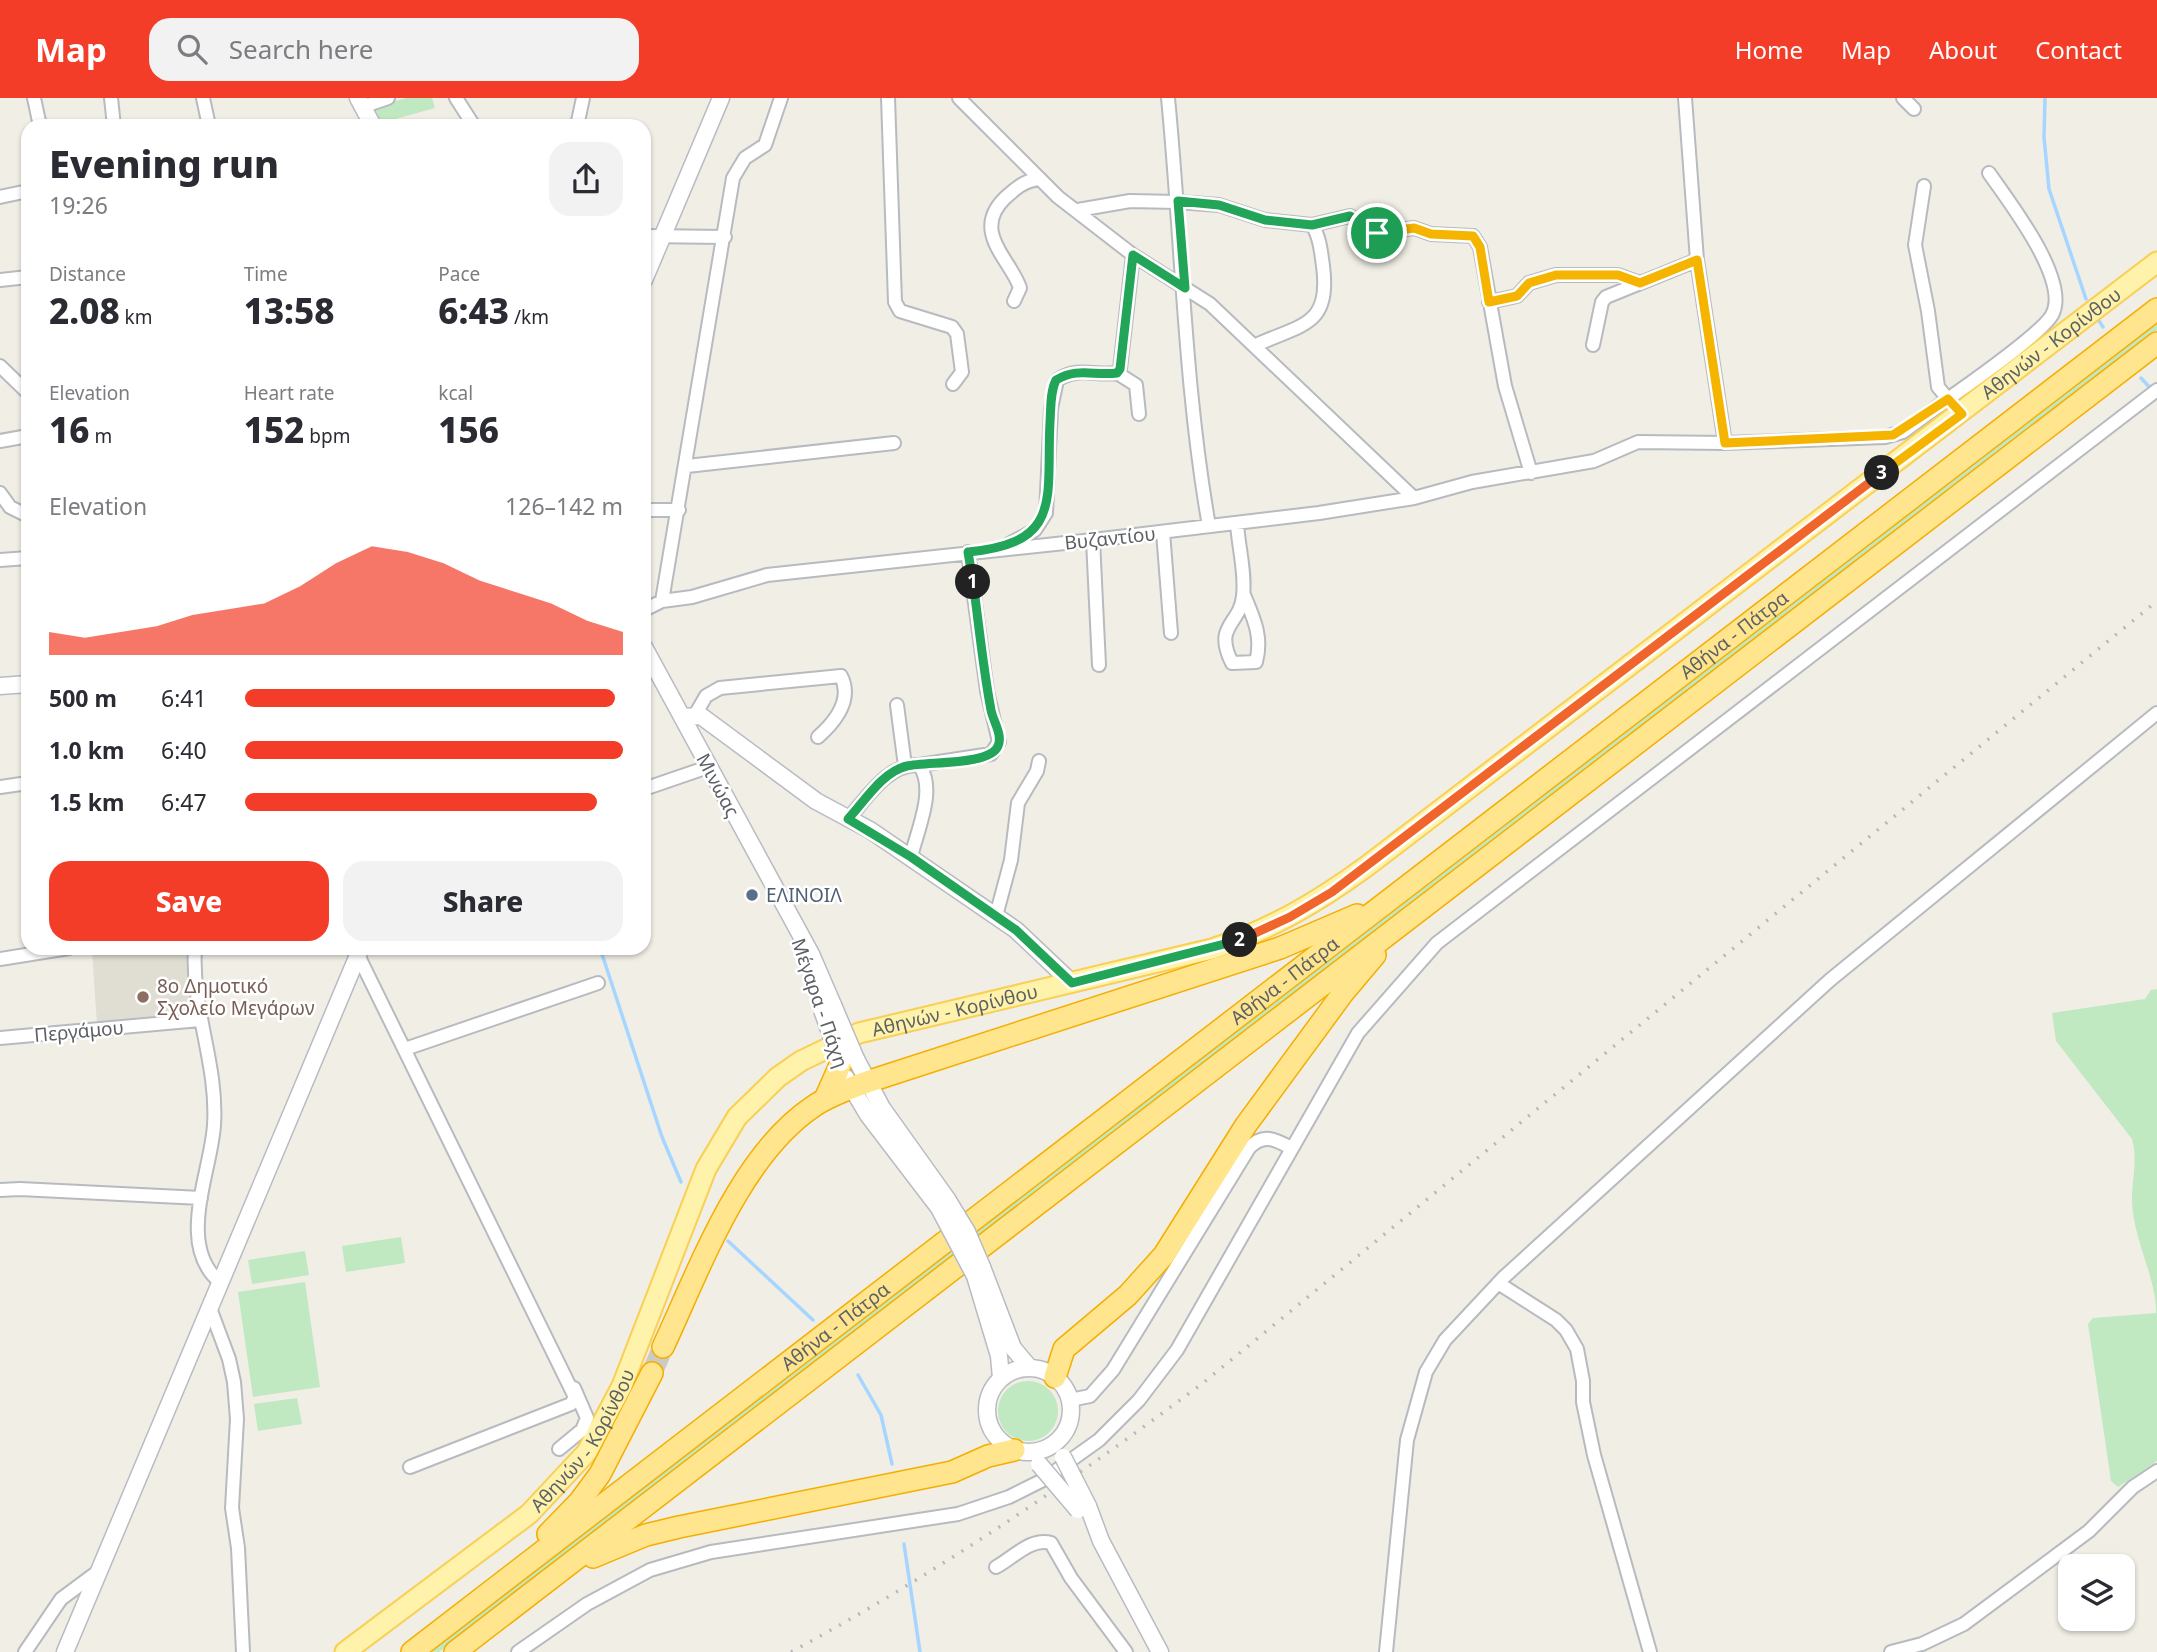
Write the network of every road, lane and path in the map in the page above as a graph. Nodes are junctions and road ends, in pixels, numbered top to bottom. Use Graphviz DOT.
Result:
graph roads {
  1 [pos="34,98"];
  2 [pos="111,98"];
  3 [pos="203,98"];
  4 [pos="388,98"];
  5 [pos="456,98"];
  6 [pos="583,98"];
  7 [pos="721,98"];
  8 [pos="781,98"];
  9 [pos="888,98"];
  10 [pos="959,98"];
  11 [pos="1168,98"];
  12 [pos="1685,98"];
  13 [pos="1903,98"];
  14 [pos="360,102"];
  15 [pos="1914,109"];
  16 [pos="38,119"];
  17 [pos="113,119"];
  18 [pos="208,119"];
  19 [pos="366,119"];
  20 [pos="470,119"];
  21 [pos="579,119"];
  22 [pos="1989,173"];
  23 [pos="1038,179"];
  24 [pos="1924,186"];
  25 [pos="21,192"];
  26 [pos="0,197"];
  27 [pos="1178,201"];
  28 [pos="1078,210"];
  29 [pos="1312,225"];
  30 [pos="651,236"];
  31 [pos="663,236"];
  32 [pos="725,237"];
  33 [pos="1133,255"];
  34 [pos="1697,260"];
  35 [pos="2157,262"];
  36 [pos="651,264"];
  37 [pos="21,278"];
  38 [pos="0,280"];
  39 [pos="1640,283"];
  40 [pos="1185,288"];
  41 [pos="1014,301"];
  42 [pos="1489,302"];
  43 [pos="2157,309"];
  44 [pos="2157,343"];
  45 [pos="1256,345"];
  46 [pos="1593,345"];
  47 [pos="0,366"];
  48 [pos="1117,373"];
  49 [pos="953,384"];
  50 [pos="21,386"];
  51 [pos="2157,390"];
  52 [pos="1948,399"];
  53 [pos="1139,414"];
  54 [pos="1962,414"];
  55 [pos="21,437"];
  56 [pos="0,441"];
  57 [pos="894,443"];
  58 [pos="1725,443"];
  59 [pos="687,466"];
  60 [pos="1531,472"];
  61 [pos="0,494"];
  62 [pos="1414,498"];
  63 [pos="5,508"];
  64 [pos="651,510"];
  65 [pos="679,510"];
  66 [pos="1237,523"];
  67 [pos="1209,526"];
  68 [pos="1163,532"];
  69 [pos="1093,540"];
  70 [pos="986,551"];
  71 [pos="968,552"];
  72 [pos="21,558"];
  73 [pos="0,560"];
  74 [pos="1244,595"];
  75 [pos="662,601"];
  76 [pos="651,606"];
  77 [pos="1171,633"];
  78 [pos="651,658"];
  79 [pos="1099,665"];
  80 [pos="21,684"];
  81 [pos="0,686"];
  82 [pos="897,705"];
  83 [pos="2157,713"];
  84 [pos="689,716"];
  85 [pos="818,737"];
  86 [pos="1038,761"];
  87 [pos="919,765"];
  88 [pos="905,766"];
  89 [pos="708,767"];
  90 [pos="21,784"];
  91 [pos="0,787"];
  92 [pos="651,787"];
  93 [pos="848,819"];
  94 [pos="911,857"];
  95 [pos="1385,904"];
  96 [pos="996,916"];
  97 [pos="792,924"];
  98 [pos="1393,931"];
  99 [pos="25,955"];
  100 [pos="195,955"];
  101 [pos="356,955"];
  102 [pos="360,955"];
  103 [pos="0,959"];
  104 [pos="598,983"];
  105 [pos="1072,983"];
  106 [pos="200,1020"];
  107 [pos="0,1038"];
  108 [pos="405,1049"];
  109 [pos="848,1061"];
  110 [pos="859,1085"];
  111 [pos="825,1099"];
  112 [pos="1291,1148"];
  113 [pos="0,1190"];
  114 [pos="201,1198"];
  115 [pos="979,1272"];
  116 [pos="221,1283"];
  117 [pos="1498,1283"];
  118 [pos="210,1308"];
  119 [pos="663,1347"];
  120 [pos="1029,1367"];
  121 [pos="652,1373"];
  122 [pos="1055,1377"];
  123 [pos="1000,1378"];
  124 [pos="573,1388"];
  125 [pos="1070,1400"];
  126 [pos="1060,1438"];
  127 [pos="559,1449"];
  128 [pos="1018,1451"];
  129 [pos="410,1467"];
  130 [pos="2157,1471"];
  131 [pos="1083,1508"];
  132 [pos="529,1562"];
  133 [pos="996,1567"];
  134 [pos="101,1570"];
  135 [pos="562,1570"];
  136 [pos="25,1652"];
  137 [pos="65,1652"];
  138 [pos="243,1652"];
  139 [pos="345,1652"];
  140 [pos="412,1652"];
  141 [pos="456,1652"];
  142 [pos="518,1652"];
  143 [pos="1126,1652"];
  144 [pos="1160,1652"];
  145 [pos="1386,1652"];
  146 [pos="1650,1652"];
  147 [pos="1891,1652"];
  1 -- 16 [label="street"];
  2 -- 17 [label="street"];
  3 -- 18 [label="street"];
  4 -- 14 [label="street"];
  5 -- 20 [label="street"];
  6 -- 21 [label="street"];
  7 -- 31 [label="main road"];
  8 -- 32 [label="street"];
  9 -- 49 [label="street"];
  10 -- 23 [label="street"];
  11 -- 27 [label="street"];
  12 -- 34 [label="street"];
  13 -- 15 [label="street"];
  14 -- 19 [label="main road"];
  22 -- 52 [label="street, Βυζαντίου"];
  23 -- 28 [label="street"];
  23 -- 41 [label="street"];
  24 -- 52 [label="street"];
  25 -- 26 [label="street"];
  27 -- 28 [label="street"];
  27 -- 29 [label="street"];
  27 -- 40 [label="street"];
  28 -- 33 [label="street"];
  29 -- 42 [label="street"];
  29 -- 45 [label="street"];
  30 -- 31 [label="street"];
  31 -- 32 [label="street"];
  31 -- 36 [label="main road"];
  32 -- 59 [label="street"];
  33 -- 40 [label="street"];
  33 -- 48 [label="street"];
  34 -- 39 [label="street"];
  34 -- 58 [label="street"];
  35 -- 54 [label="main road, Αθηνών - Κορίνθου"];
  37 -- 38 [label="street"];
  39 -- 42 [label="street"];
  39 -- 46 [label="street"];
  40 -- 45 [label="street"];
  40 -- 67 [label="street"];
  42 -- 60 [label="street"];
  43 -- 95 [label="highway, Αθήνα - Πάτρα"];
  44 -- 98 [label="highway, Αθήνα - Πάτρα"];
  45 -- 62 [label="street"];
  47 -- 50 [label="street"];
  48 -- 53 [label="street"];
  48 -- 70 [label="street"];
  51 -- 112 [label="street"];
  52 -- 54 [label="street"];
  52 -- 58 [label="street, Βυζαντίου"];
  54 -- 105 [label="main road, Αθηνών - Κορίνθου"];
  55 -- 56 [label="street"];
  57 -- 59 [label="street"];
  58 -- 60 [label="street, Βυζαντίου"];
  59 -- 65 [label="street"];
  60 -- 62 [label="street, Βυζαντίου"];
  61 -- 63 [label="street"];
  62 -- 66 [label="street, Βυζαντίου"];
  64 -- 65 [label="street"];
  65 -- 75 [label="street"];
  66 -- 67 [label="street, Βυζαντίου"];
  66 -- 74 [label="street"];
  67 -- 68 [label="street, Βυζαντίου"];
  68 -- 69 [label="street, Βυζαντίου"];
  68 -- 77 [label="street"];
  69 -- 70 [label="street, Βυζαντίου"];
  69 -- 79 [label="street"];
  70 -- 71 [label="street, Βυζαντίου"];
  71 -- 75 [label="street, Βυζαντίου"];
  71 -- 87 [label="street"];
  72 -- 73 [label="street"];
  74 -- 74 [label="street"];
  75 -- 76 [label="street, Βυζαντίου"];
  78 -- 84 [label="main road, Μινώας"];
  80 -- 81 [label="main road"];
  82 -- 88 [label="street"];
  83 -- 117 [label="street"];
  84 -- 85 [label="street"];
  84 -- 89 [label="main road, Μινώας"];
  84 -- 93 [label="main road"];
  86 -- 96 [label="street"];
  87 -- 88 [label="street"];
  87 -- 94 [label="street"];
  88 -- 93 [label="street"];
  89 -- 92 [label="street"];
  89 -- 97 [label="main road, Μινώας"];
  90 -- 91 [label="street"];
  93 -- 94 [label="main road"];
  94 -- 96 [label="main road"];
  95 -- 110 [label="highway"];
  95 -- 132 [label="highway, Αθήνα - Πάτρα"];
  96 -- 105 [label="main road"];
  97 -- 109 [label="main road, Μέγαρα - Πάχη, bridge"];
  98 -- 122 [label="highway"];
  98 -- 135 [label="highway, Αθήνα - Πάτρα"];
  99 -- 103 [label="street"];
  100 -- 106 [label="street"];
  101 -- 116 [label="main road"];
  102 -- 108 [label="street"];
  104 -- 108 [label="street"];
  105 -- 139 [label="main road, Αθηνών - Κορίνθου"];
  106 -- 107 [label="street, Περγάμου"];
  106 -- 114 [label="street"];
  108 -- 124 [label="street"];
  109 -- 110 [label="main road, Μέγαρα - Πάχη"];
  109 -- 111 [label="highway"];
  110 -- 111 [label="highway"];
  110 -- 115 [label="main road, Μέγαρα - Πάχη, bridge"];
  111 -- 119 [label="highway"];
  112 -- 125 [label="street"];
  112 -- 142 [label="street"];
  113 -- 114 [label="street"];
  114 -- 116 [label="street"];
  115 -- 120 [label="main road, Μέγαρα - Πάχη"];
  115 -- 123 [label="main road, Μέγαρα - Πάχη"];
  116 -- 118 [label="main road"];
  117 -- 145 [label="street"];
  117 -- 146 [label="street"];
  118 -- 134 [label="main road"];
  118 -- 138 [label="street"];
  120 -- 122 [label="main road"];
  120 -- 123 [label="main road"];
  121 -- 132 [label="highway"];
  122 -- 125 [label="main road"];
  123 -- 128 [label="main road"];
  124 -- 127 [label="street"];
  124 -- 129 [label="street"];
  125 -- 126 [label="main road"];
  126 -- 128 [label="main road"];
  126 -- 131 [label="main road, bridge"];
  128 -- 131 [label="main road, bridge"];
  128 -- 135 [label="highway"];
  130 -- 147 [label="street"];
  131 -- 144 [label="main road"];
  132 -- 140 [label="highway, Αθήνα - Πάτρα"];
  133 -- 143 [label="street"];
  134 -- 136 [label="street"];
  134 -- 137 [label="main road"];
  135 -- 141 [label="highway, Αθήνα - Πάτρα"];
}
